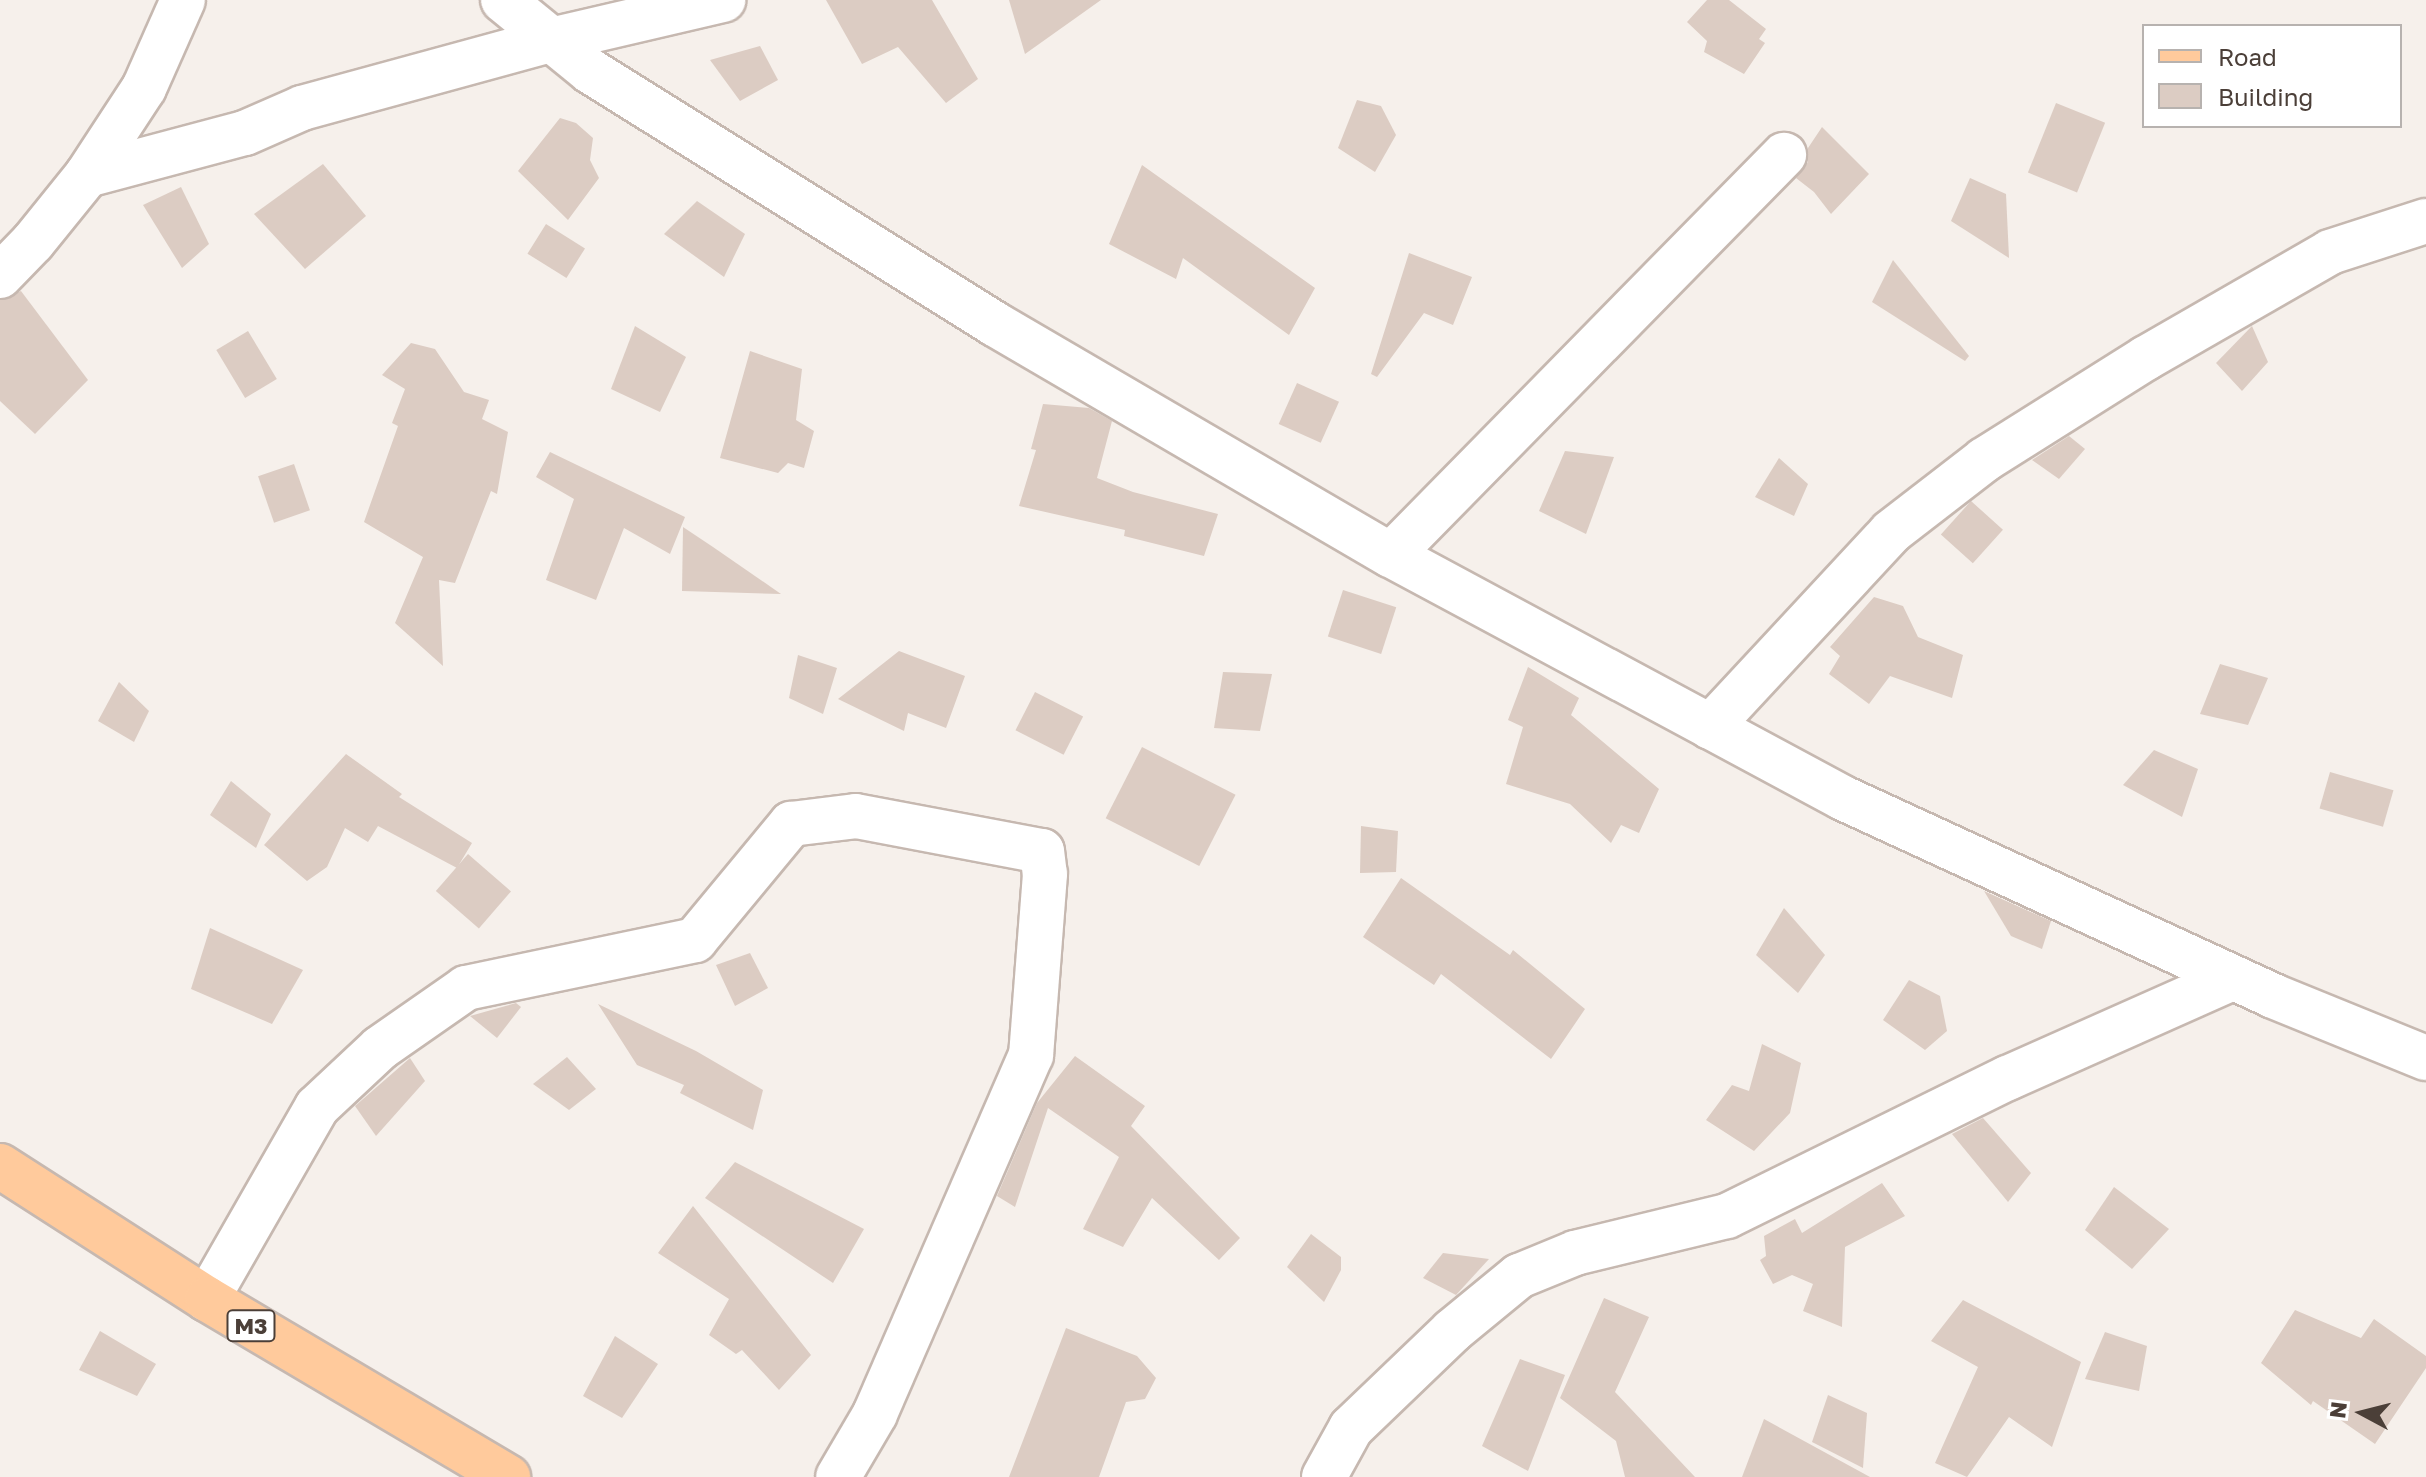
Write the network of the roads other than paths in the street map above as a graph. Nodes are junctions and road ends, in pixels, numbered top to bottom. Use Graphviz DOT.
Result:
graph roads {
  1 [pos="183,0"];
  2 [pos="503,0"];
  3 [pos="723,0"];
  4 [pos="551,40"];
  5 [pos="1784,155"];
  6 [pos="87,175"];
  7 [pos="2426,221"];
  8 [pos="0,276"];
  9 [pos="1391,555"];
  10 [pos="1710,727"];
  11 [pos="2233,978"];
  12 [pos="2426,1058"];
  13 [pos="0,1166"];
  14 [pos="207,1299"];
  15 [pos="508,1477"];
  16 [pos="838,1477"];
  17 [pos="1324,1477"];
  1 -- 6 [label="street"];
  2 -- 4 [label="street"];
  3 -- 4 [label="street"];
  4 -- 6 [label="street"];
  4 -- 9 [label="street"];
  5 -- 9 [label="street"];
  6 -- 8 [label="street"];
  7 -- 10 [label="street"];
  9 -- 10 [label="street"];
  10 -- 11 [label="street"];
  11 -- 12 [label="street"];
  11 -- 17 [label="street"];
  13 -- 14 [label="main road, M3"];
  14 -- 15 [label="main road, M3"];
  14 -- 16 [label="street"];
}
